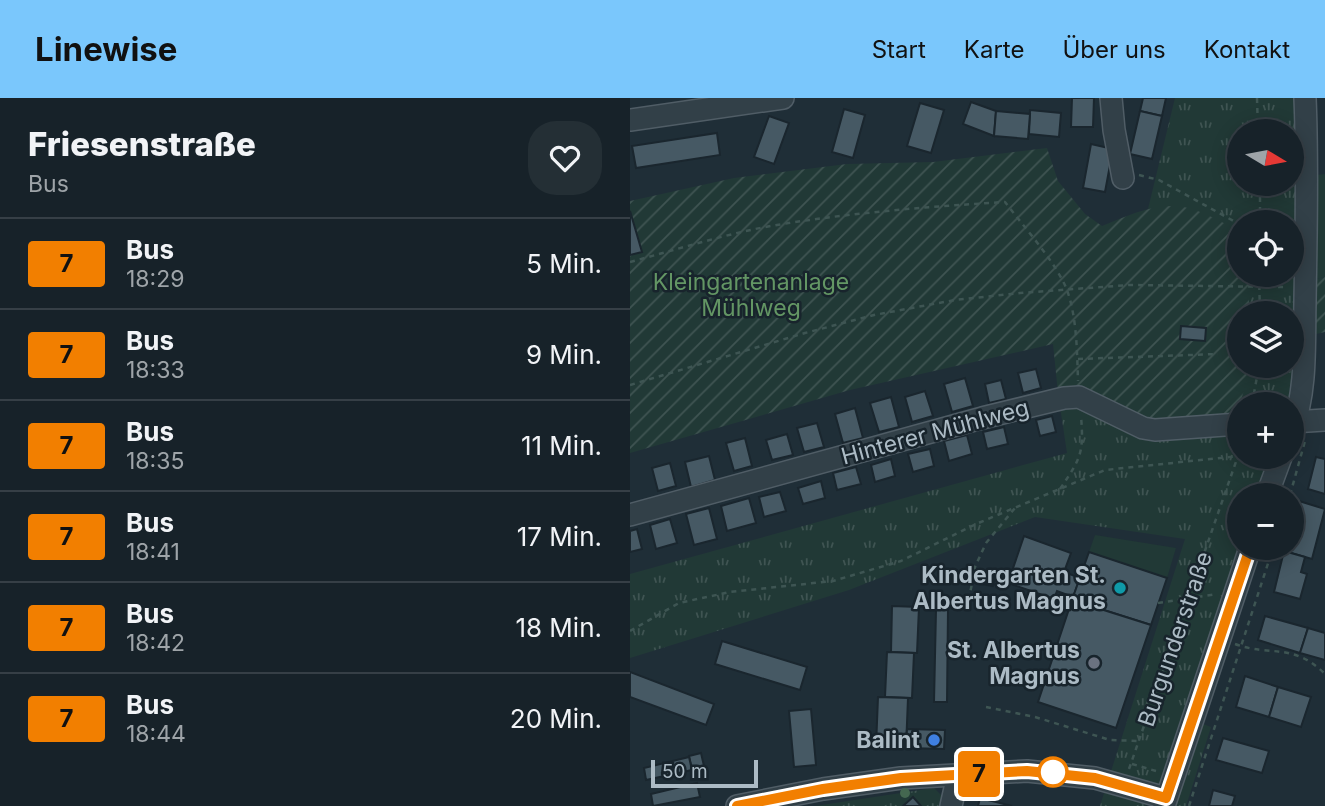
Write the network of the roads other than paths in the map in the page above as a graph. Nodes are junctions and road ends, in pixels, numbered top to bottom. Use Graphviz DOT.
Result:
graph roads {
  1 [pos="783,98"];
  2 [pos="1111,98"];
  3 [pos="1305,98"];
  4 [pos="630,120"];
  5 [pos="1316,166"];
  6 [pos="1123,178"];
  7 [pos="1303,392"];
  8 [pos="1227,425"];
  9 [pos="630,515"];
  10 [pos="1246,560"];
  11 [pos="958,775"];
  12 [pos="1165,802"];
  13 [pos="737,806"];
  14 [pos="951,806"];
  1 -- 4 [label="street"];
  2 -- 6 [label="street"];
  3 -- 5 [label="street"];
  5 -- 7 [label="street"];
  8 -- 9 [label="street, Hinterer Mühlweg"];
  10 -- 12 [label="street, Burgunderstraße"];
  11 -- 12 [label="street"];
  11 -- 13 [label="street"];
  11 -- 14 [label="street"];
}
